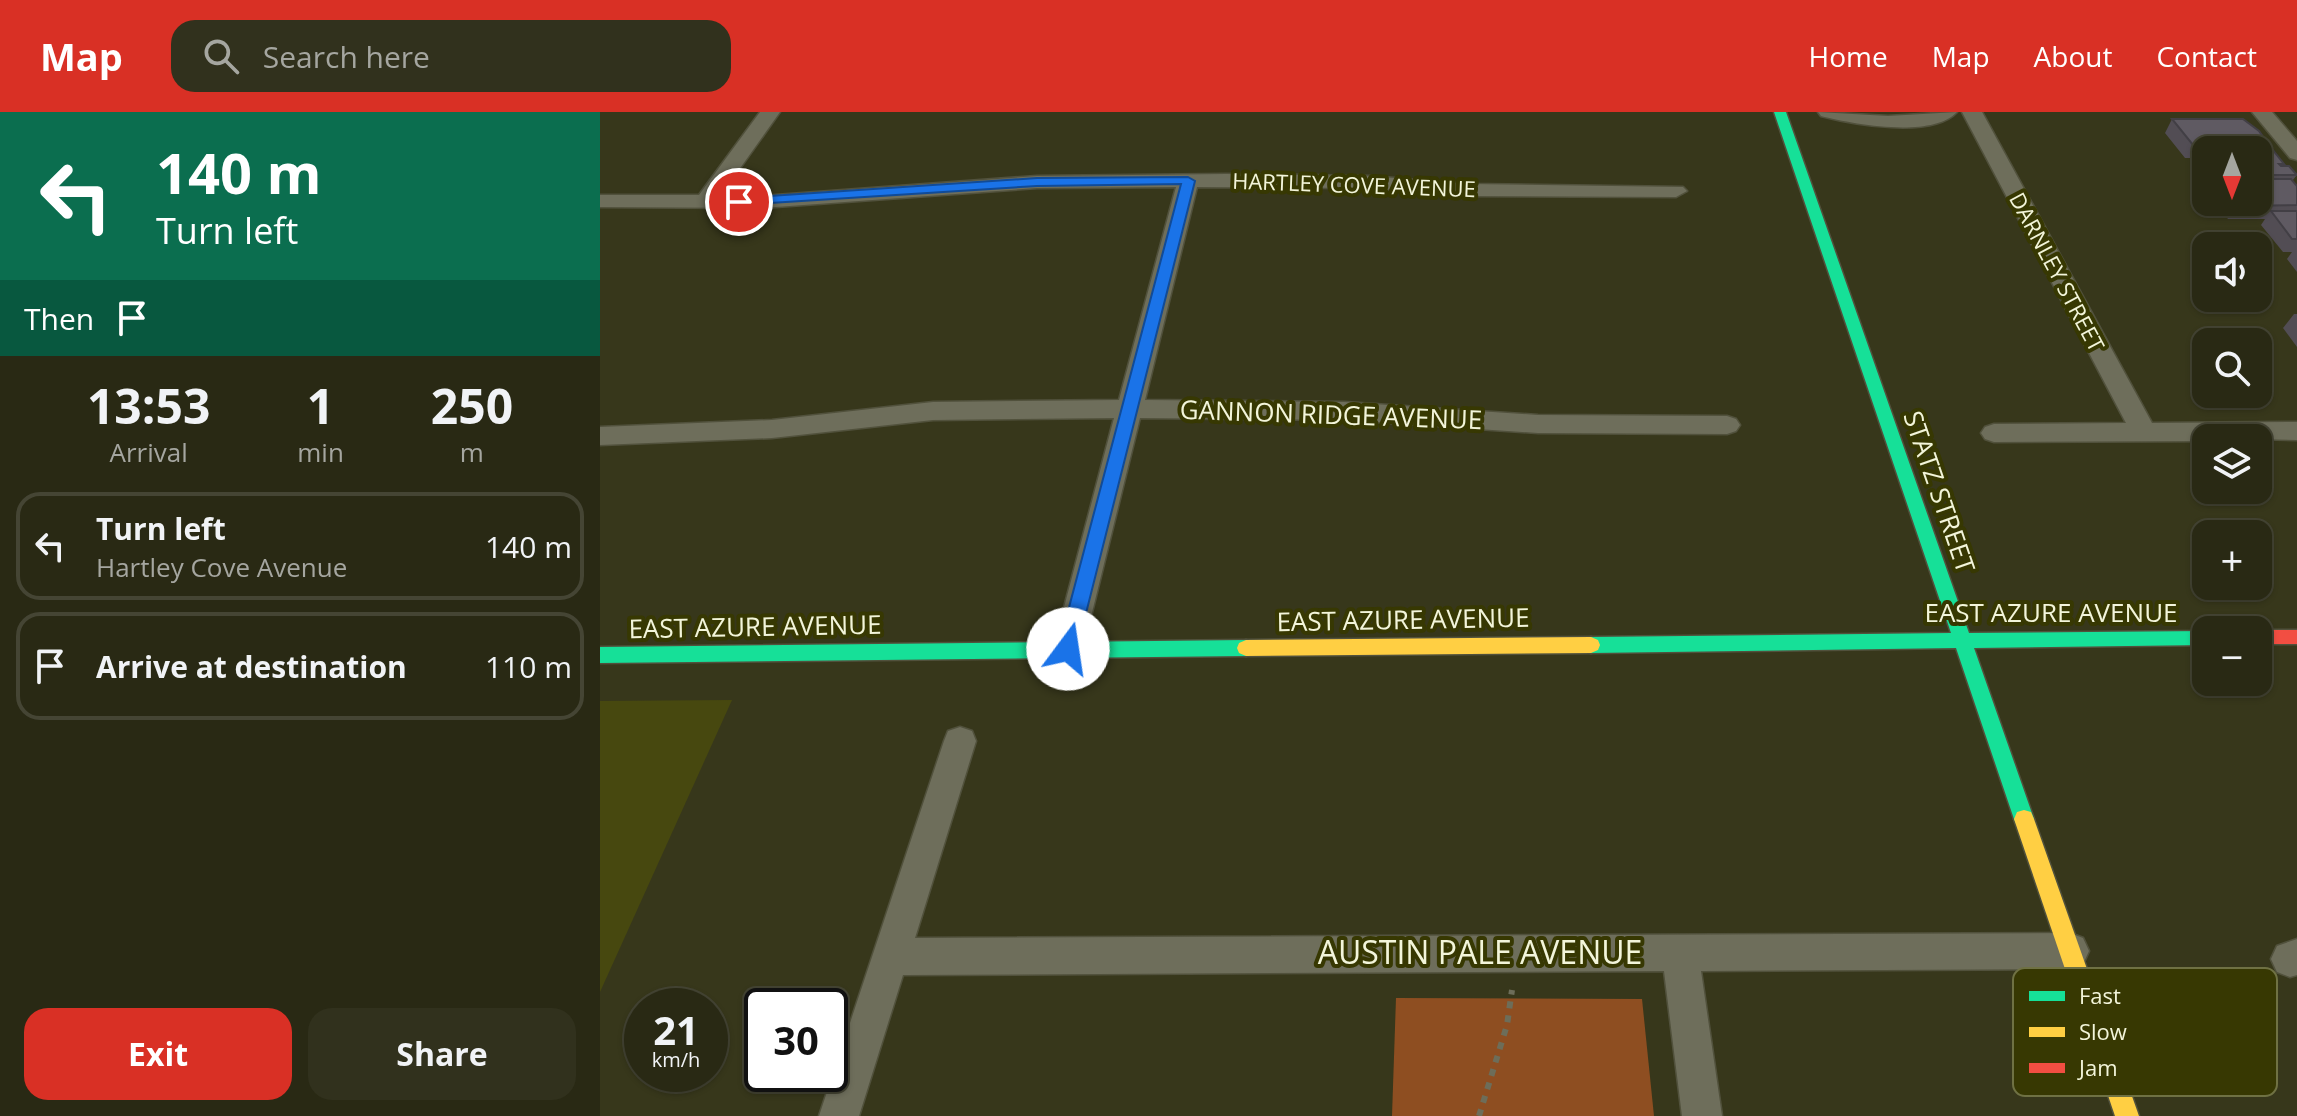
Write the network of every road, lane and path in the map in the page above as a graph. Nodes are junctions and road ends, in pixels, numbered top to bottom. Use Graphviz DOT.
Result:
graph roads {
  1 [pos="770,112"];
  2 [pos="1780,112"];
  3 [pos="1828,112"];
  4 [pos="1947,112"];
  5 [pos="1972,112"];
  6 [pos="2262,112"];
  7 [pos="2297,154"];
  8 [pos="1188,181"];
  9 [pos="1676,191"];
  10 [pos="600,201"];
  11 [pos="706,201"];
  12 [pos="1130,409"];
  13 [pos="1727,425"];
  14 [pos="2143,431"];
  15 [pos="2297,431"];
  16 [pos="1994,433"];
  17 [pos="600,436"];
  18 [pos="2272,637"];
  19 [pos="2297,637"];
  20 [pos="2192,638"];
  21 [pos="1963,640"];
  22 [pos="1068,649"];
  23 [pos="600,655"];
  24 [pos="960,741"];
  25 [pos="1680,951"];
  26 [pos="2070,951"];
  27 [pos="1518,952"];
  28 [pos="890,957"];
  29 [pos="2076,968"];
  30 [pos="2120,1096"];
  31 [pos="839,1116"];
  32 [pos="1479,1116"];
  33 [pos="1702,1116"];
  34 [pos="2127,1116"];
  1 -- 11 [label="street"];
  2 -- 21 [label="street, STATZ STREET"];
  3 -- 4 [label="street"];
  5 -- 14 [label="street, DARNLEY STREET"];
  6 -- 7 [label="street"];
  8 -- 9 [label="street, HARTLEY COVE AVENUE"];
  8 -- 11 [label="street, HARTLEY COVE AVENUE"];
  8 -- 12 [label="street"];
  10 -- 11 [label="street, HARTLEY COVE AVENUE"];
  12 -- 13 [label="street, GANNON RIDGE AVENUE"];
  12 -- 17 [label="street, GANNON RIDGE AVENUE"];
  12 -- 22 [label="street"];
  14 -- 15 [label="street"];
  14 -- 16 [label="street"];
  18 -- 19 [label="street"];
  20 -- 21 [label="street, EAST AZURE AVENUE"];
  21 -- 22 [label="street, EAST AZURE AVENUE"];
  21 -- 26 [label="street, STATZ STREET"];
  22 -- 23 [label="street, EAST AZURE AVENUE"];
  24 -- 28 [label="street"];
  25 -- 26 [label="street, AUSTIN PALE AVENUE"];
  25 -- 27 [label="street, AUSTIN PALE AVENUE"];
  25 -- 33 [label="street"];
  26 -- 29 [label="street, STATZ STREET"];
  27 -- 28 [label="street, AUSTIN PALE AVENUE"];
  27 -- 32 [label="path"];
  28 -- 31 [label="street"];
  30 -- 34 [label="street, STATZ STREET"];
}
